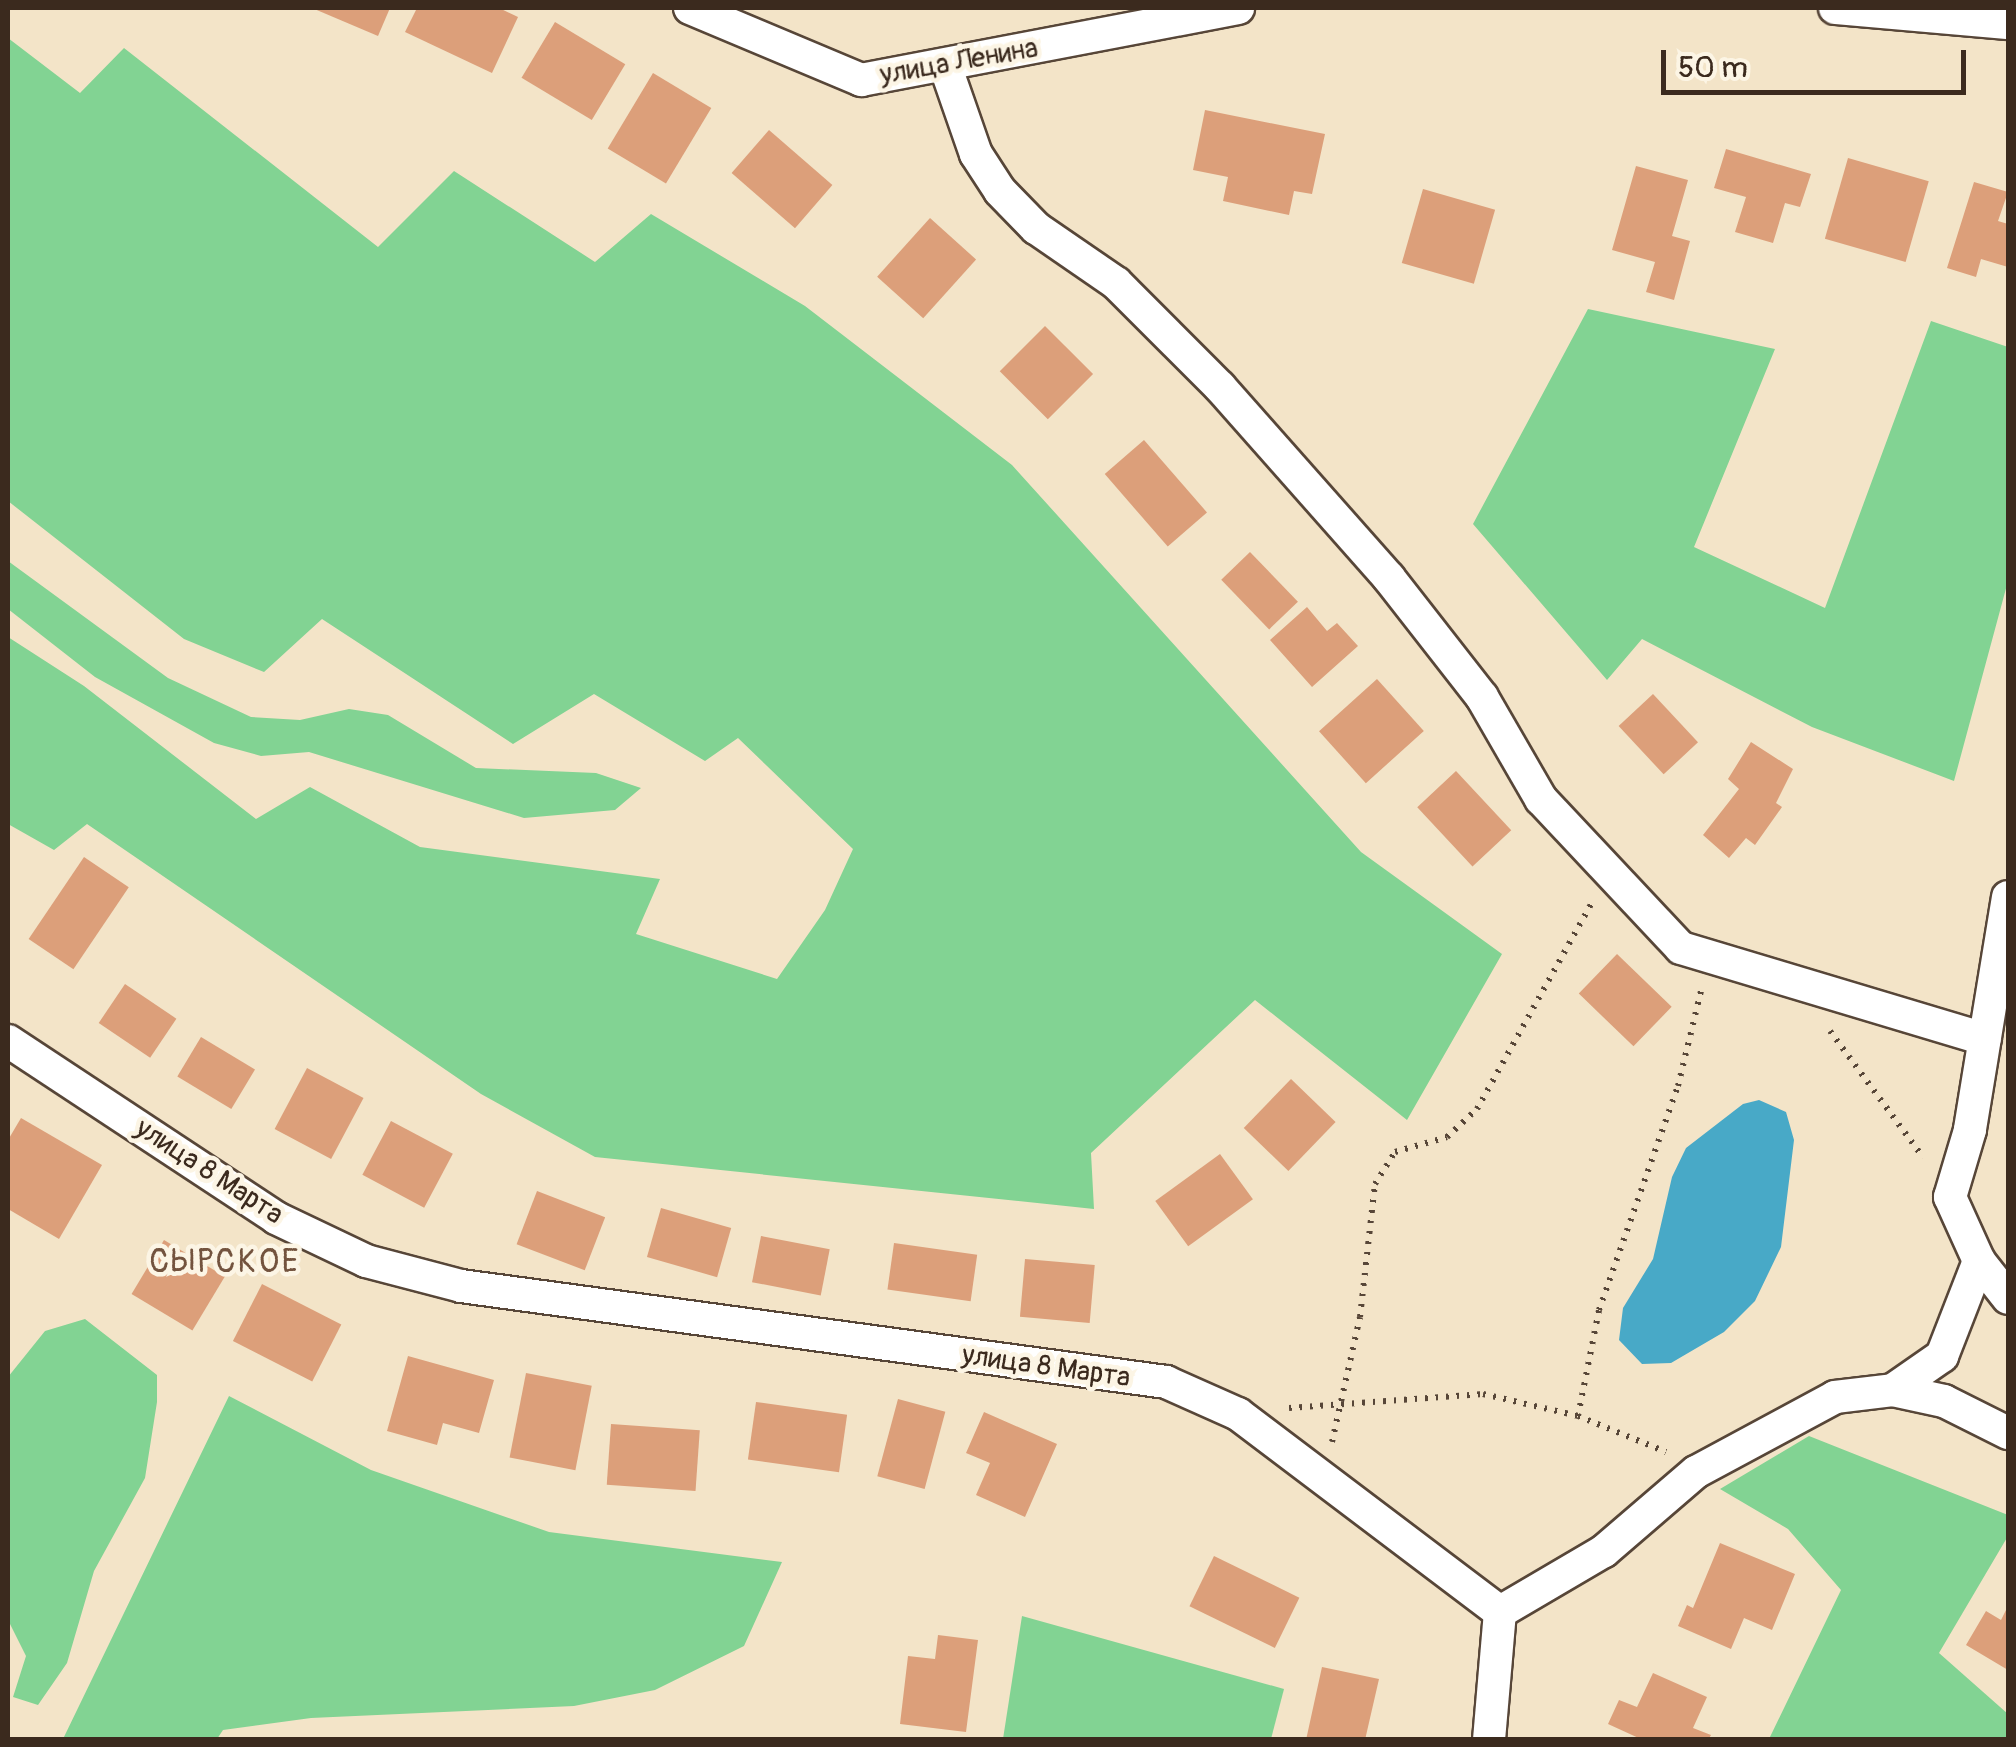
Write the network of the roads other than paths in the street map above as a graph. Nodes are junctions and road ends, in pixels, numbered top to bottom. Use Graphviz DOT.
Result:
graph roads {
  1 [pos="690,8"];
  2 [pos="1238,8"];
  3 [pos="1835,8"];
  4 [pos="2008,23"];
  5 [pos="946,68"];
  6 [pos="2008,898"];
  7 [pos="1986,1039"];
  8 [pos="8,1041"];
  9 [pos="1979,1261"];
  10 [pos="2008,1298"];
  11 [pos="1893,1390"];
  12 [pos="2008,1433"];
  13 [pos="1500,1612"];
  14 [pos="1490,1740"];
  1 -- 5 [label="street, улица Ленина"];
  2 -- 5 [label="street, улица Ленина"];
  3 -- 4 [label="street"];
  5 -- 7 [label="street"];
  6 -- 7 [label="street"];
  7 -- 9 [label="street"];
  8 -- 13 [label="street, улица 8 Марта"];
  9 -- 10 [label="street"];
  9 -- 11 [label="street"];
  11 -- 12 [label="street"];
  11 -- 13 [label="street"];
  13 -- 14 [label="street"];
}
